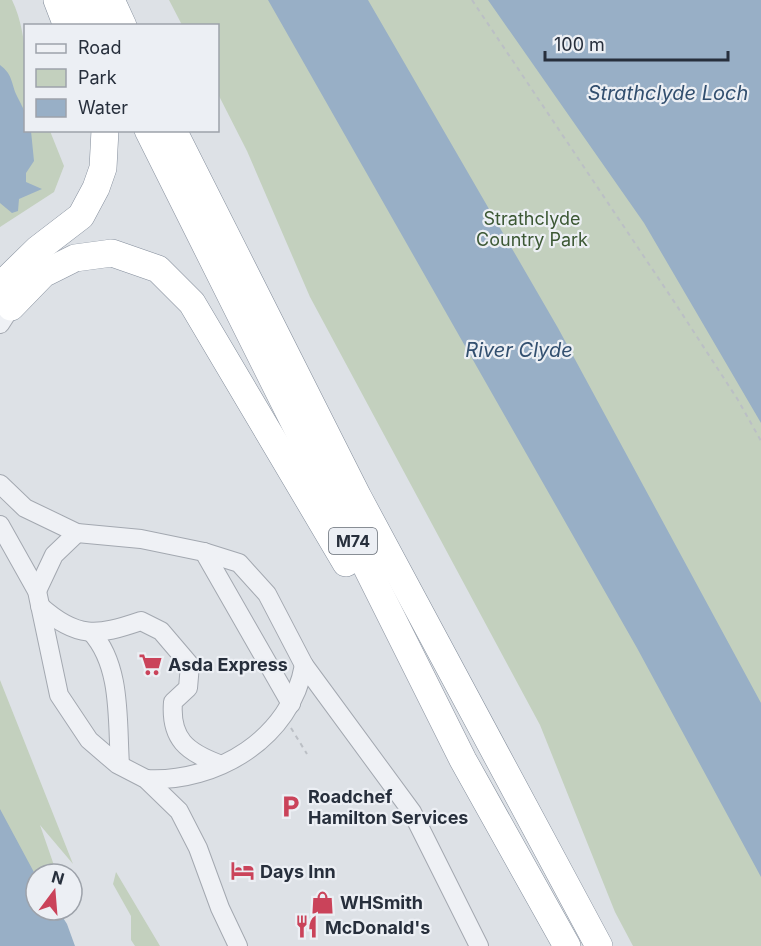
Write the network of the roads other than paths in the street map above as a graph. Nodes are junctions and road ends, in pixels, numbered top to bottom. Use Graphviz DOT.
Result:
graph roads {
  1 [pos="57,0"];
  2 [pos="83,0"];
  3 [pos="111,0"];
  4 [pos="66,24"];
  5 [pos="95,24"];
  6 [pos="122,24"];
  7 [pos="105,132"];
  8 [pos="149,132"];
  9 [pos="174,132"];
  10 [pos="4,305"];
  11 [pos="0,484"];
  12 [pos="0,525"];
  13 [pos="77,533"];
  14 [pos="204,552"];
  15 [pos="38,598"];
  16 [pos="91,632"];
  17 [pos="304,665"];
  18 [pos="286,710"];
  19 [pos="463,760"];
  20 [pos="219,764"];
  21 [pos="120,765"];
  22 [pos="146,778"];
  23 [pos="238,946"];
  24 [pos="480,946"];
  25 [pos="567,946"];
  26 [pos="599,946"];
  1 -- 4 [label="highway"];
  2 -- 5 [label="highway"];
  3 -- 6 [label="highway"];
  7 -- 10 [label="highway"];
  8 -- 19 [label="highway, M74"];
  9 -- 26 [label="highway, M74"];
  10 -- 19 [label="highway"];
  11 -- 13 [label="lane"];
  12 -- 15 [label="lane"];
  13 -- 14 [label="lane"];
  13 -- 15 [label="lane"];
  14 -- 17 [label="lane"];
  14 -- 18 [label="lane"];
  15 -- 16 [label="lane"];
  15 -- 21 [label="lane"];
  16 -- 20 [label="lane"];
  16 -- 21 [label="lane"];
  17 -- 18 [label="lane"];
  17 -- 24 [label="lane"];
  18 -- 20 [label="lane"];
  19 -- 25 [label="highway, M74"];
  20 -- 22 [label="lane"];
  21 -- 22 [label="lane"];
  22 -- 23 [label="lane"];
}
